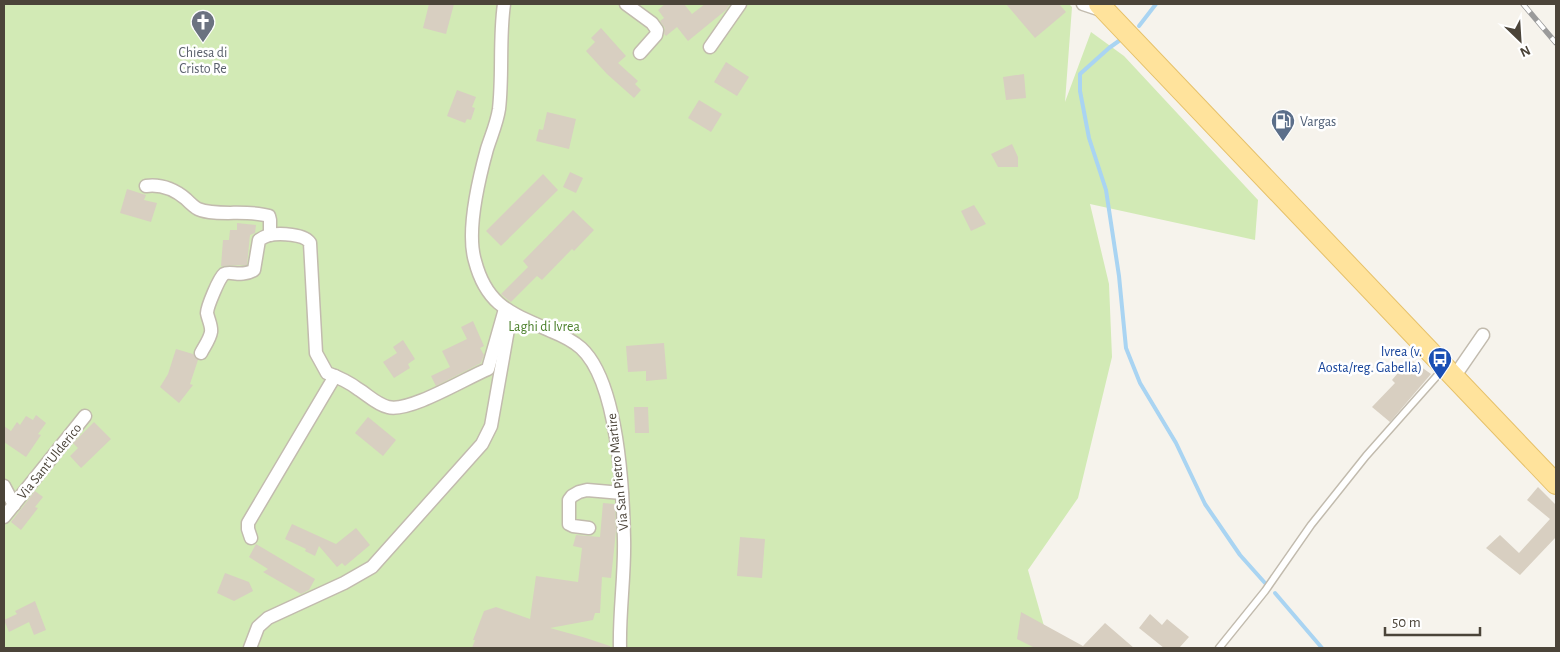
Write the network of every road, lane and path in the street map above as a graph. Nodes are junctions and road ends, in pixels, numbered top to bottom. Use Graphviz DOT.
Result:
graph roads {
  1 [pos="504,4"];
  2 [pos="626,4"];
  3 [pos="740,4"];
  4 [pos="1083,4"];
  5 [pos="1102,8"];
  6 [pos="710,47"];
  7 [pos="640,53"];
  8 [pos="146,186"];
  9 [pos="270,235"];
  10 [pos="508,311"];
  11 [pos="1483,335"];
  12 [pos="201,354"];
  13 [pos="1449,372"];
  14 [pos="335,376"];
  15 [pos="85,416"];
  16 [pos="1556,484"];
  17 [pos="4,486"];
  18 [pos="622,494"];
  19 [pos="14,505"];
  20 [pos="4,517"];
  21 [pos="589,528"];
  22 [pos="251,538"];
  23 [pos="250,648"];
  24 [pos="620,648"];
  25 [pos="1219,648"];
  1 -- 10 [label="street, Via San Pietro Martire"];
  2 -- 7 [label="street"];
  3 -- 6 [label="street"];
  4 -- 5 [label="street"];
  5 -- 13 [label="main road"];
  8 -- 9 [label="street"];
  9 -- 12 [label="street"];
  9 -- 14 [label="street"];
  10 -- 14 [label="street"];
  10 -- 18 [label="street, Via San Pietro Martire"];
  10 -- 23 [label="street"];
  11 -- 13 [label="street"];
  13 -- 16 [label="main road"];
  13 -- 25 [label="lane"];
  14 -- 22 [label="street"];
  15 -- 19 [label="street, Via Sant'Ulderico"];
  17 -- 19 [label="street, Via Sant'Ulderico"];
  18 -- 21 [label="street"];
  18 -- 24 [label="street, Via San Pietro Martire"];
  19 -- 20 [label="street, Via Sant'Ulderico"];
}
